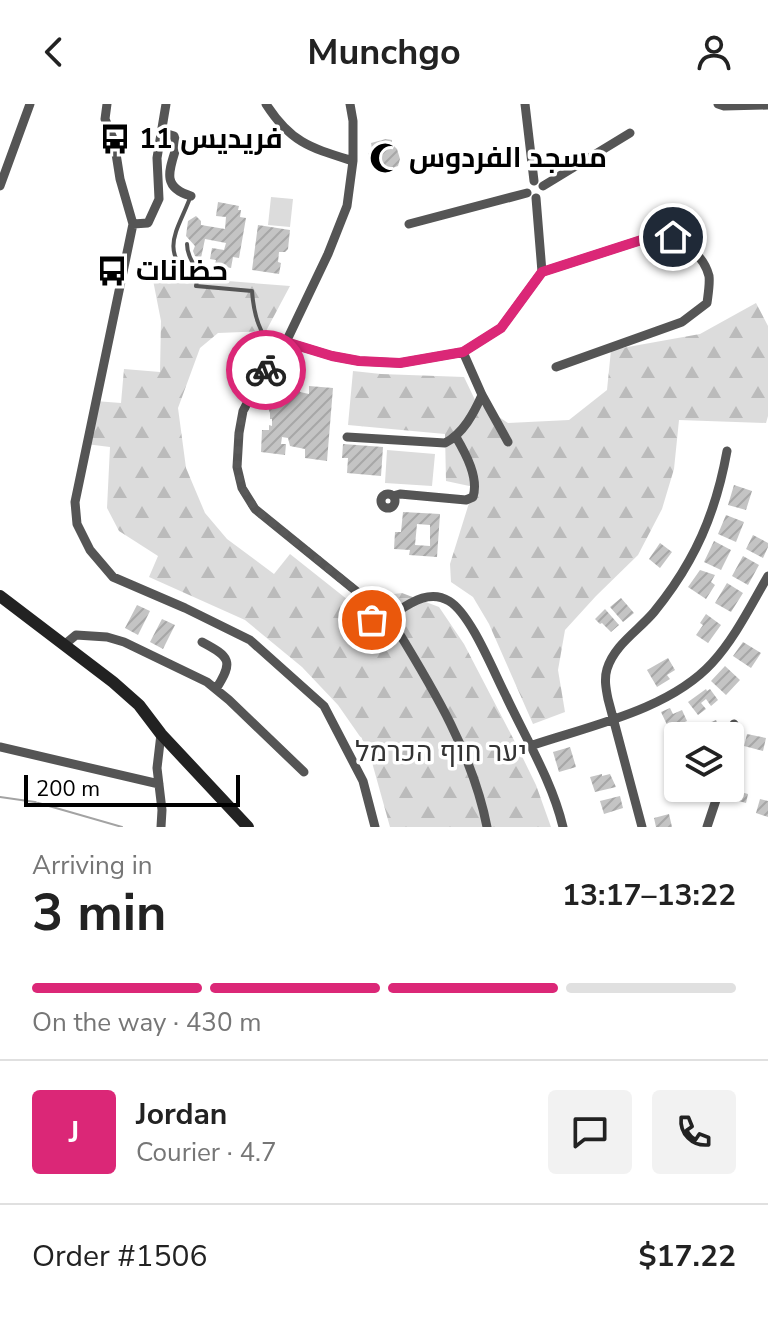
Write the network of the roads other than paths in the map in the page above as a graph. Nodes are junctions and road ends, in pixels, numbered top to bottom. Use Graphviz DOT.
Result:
graph roads {
  1 [pos="30,104"];
  2 [pos="107,104"];
  3 [pos="166,104"];
  4 [pos="266,104"];
  5 [pos="350,104"];
  6 [pos="525,104"];
  7 [pos="718,104"];
  8 [pos="768,105"];
  9 [pos="161,132"];
  10 [pos="630,133"];
  11 [pos="5,161"];
  12 [pos="353,161"];
  13 [pos="538,184"];
  14 [pos="0,186"];
  15 [pos="532,195"];
  16 [pos="191,196"];
  17 [pos="133,224"];
  18 [pos="409,224"];
  19 [pos="187,244"];
  20 [pos="542,272"];
  21 [pos="197,281"];
  22 [pos="286,342"];
  23 [pos="463,352"];
  24 [pos="276,356"];
  25 [pos="556,367"];
  26 [pos="482,395"];
  27 [pos="347,437"];
  28 [pos="456,437"];
  29 [pos="508,442"];
  30 [pos="727,451"];
  31 [pos="393,496"];
  32 [pos="768,576"];
  33 [pos="0,596"];
  34 [pos="377,608"];
  35 [pos="398,611"];
  36 [pos="396,628"];
  37 [pos="202,642"];
  38 [pos="64,645"];
  39 [pos="216,689"];
  40 [pos="613,718"];
  41 [pos="161,734"];
  42 [pos="530,746"];
  43 [pos="0,747"];
  44 [pos="304,772"];
  45 [pos="159,784"];
  46 [pos="715,802"];
  47 [pos="161,827"];
  48 [pos="248,827"];
  49 [pos="375,827"];
  50 [pos="487,827"];
  51 [pos="563,827"];
  52 [pos="642,827"];
  53 [pos="707,827"];
  1 -- 11 [label="street"];
  2 -- 17 [label="street"];
  3 -- 9 [label="street"];
  4 -- 12 [label="street"];
  5 -- 12 [label="street"];
  6 -- 13 [label="street"];
  7 -- 8 [label="street"];
  9 -- 16 [label="street"];
  9 -- 17 [label="street"];
  10 -- 13 [label="street"];
  11 -- 14 [label="street"];
  12 -- 22 [label="street"];
  13 -- 15 [label="street"];
  13 -- 15 [label="street"];
  15 -- 18 [label="street"];
  15 -- 20 [label="street"];
  16 -- 21 [label="lane"];
  17 -- 49 [label="street"];
  19 -- 21 [label="lane"];
  20 -- 23 [label="street"];
  20 -- 25 [label="street"];
  21 -- 24 [label="lane"];
  22 -- 23 [label="street"];
  22 -- 24 [label="street"];
  23 -- 26 [label="street"];
  24 -- 34 [label="street"];
  26 -- 28 [label="street"];
  26 -- 29 [label="street"];
  27 -- 28 [label="street"];
  28 -- 31 [label="street"];
  30 -- 40 [label="street"];
  32 -- 40 [label="street"];
  33 -- 38 [label="street"];
  34 -- 35 [label="street"];
  34 -- 36 [label="street"];
  35 -- 36 [label="street"];
  35 -- 42 [label="street"];
  36 -- 50 [label="street"];
  37 -- 39 [label="street"];
  38 -- 39 [label="street"];
  38 -- 41 [label="street"];
  39 -- 44 [label="street"];
  40 -- 42 [label="street"];
  40 -- 52 [label="street"];
  41 -- 45 [label="street"];
  41 -- 48 [label="street"];
  42 -- 51 [label="street"];
  43 -- 45 [label="street"];
  45 -- 47 [label="street"];
  46 -- 53 [label="street"];
}
